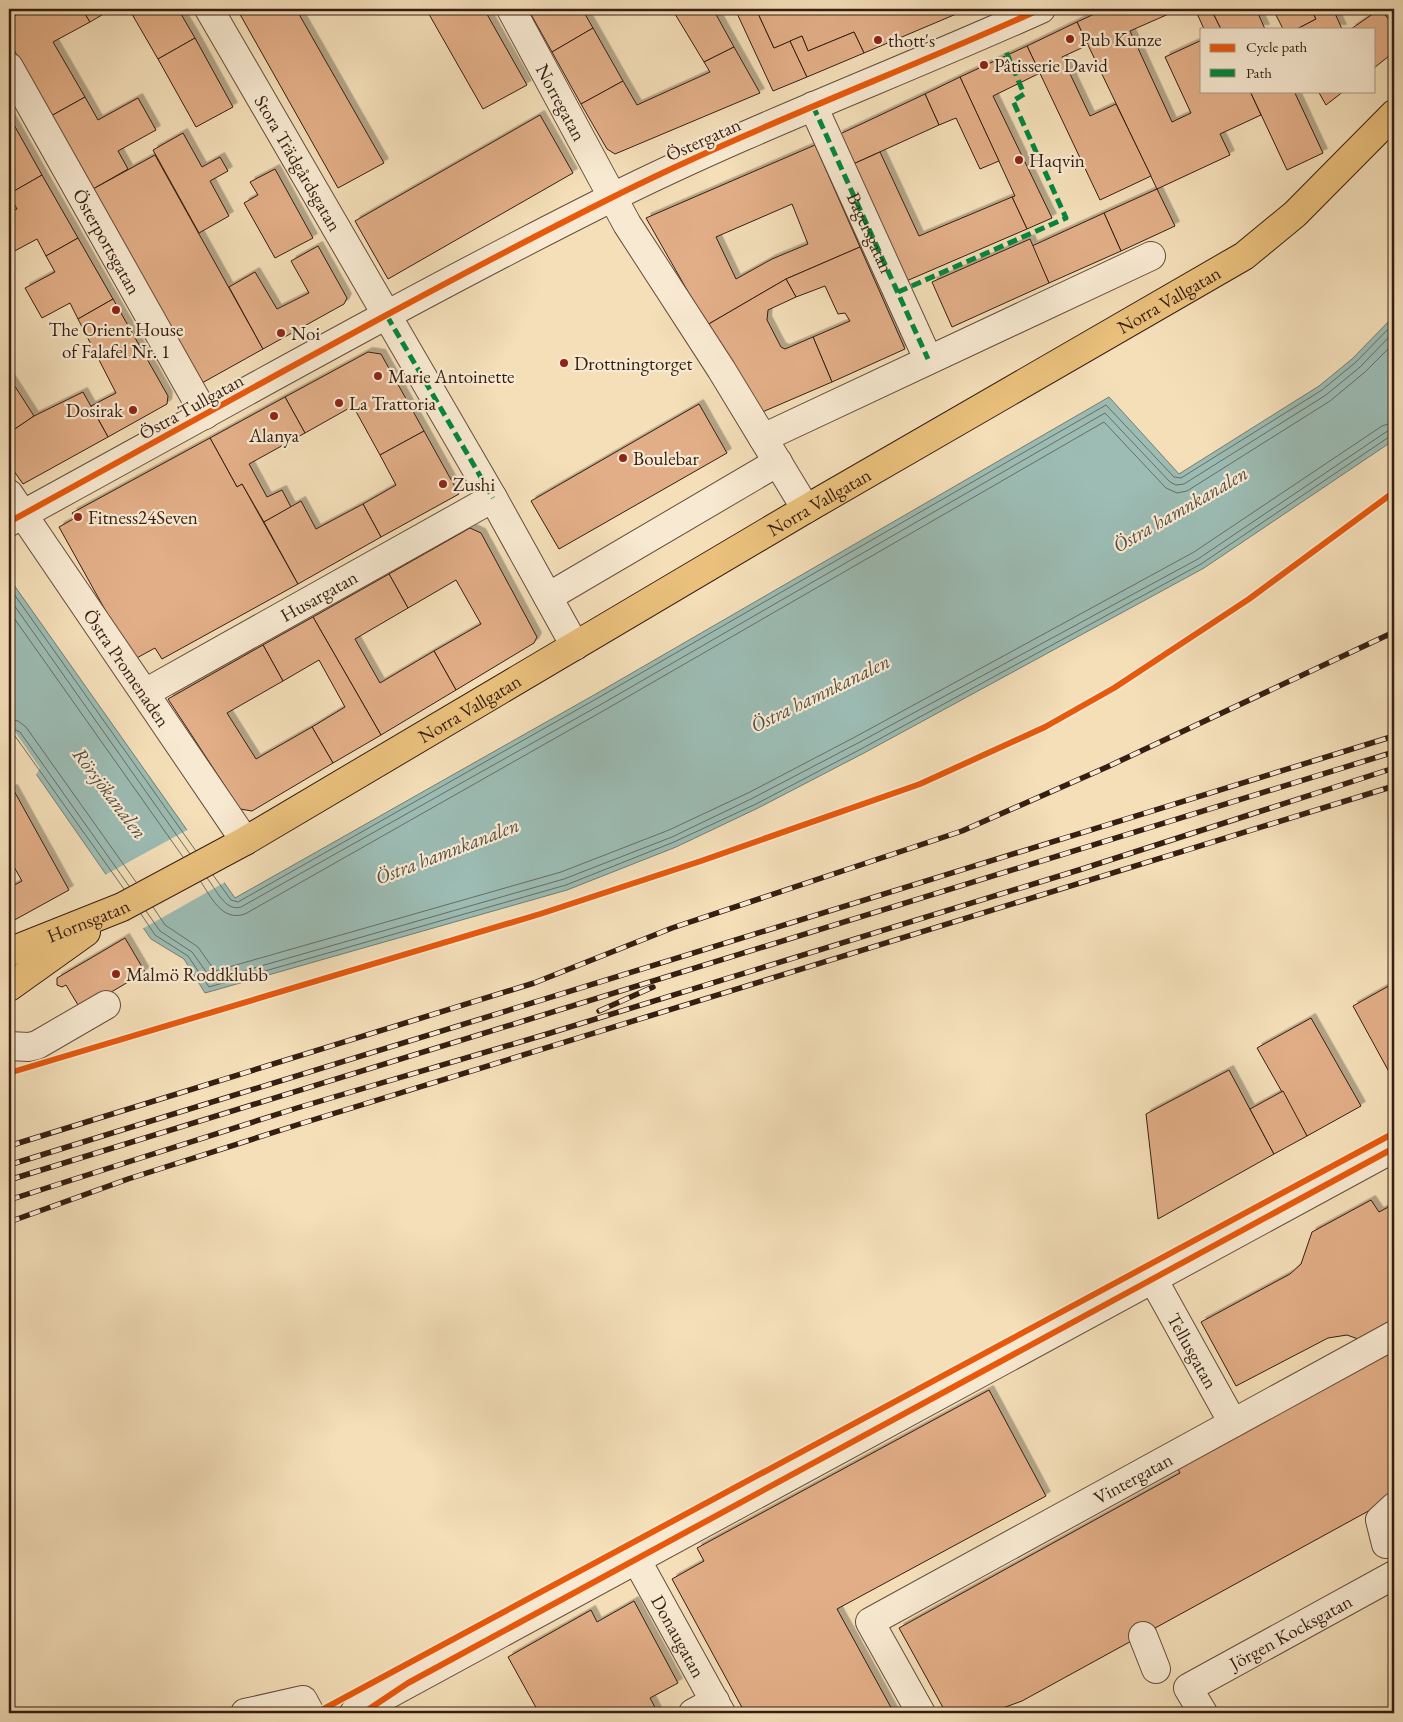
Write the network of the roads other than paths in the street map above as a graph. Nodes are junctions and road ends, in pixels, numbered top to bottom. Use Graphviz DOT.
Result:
graph roads {
  1 [pos="209,9"];
  2 [pos="511,9"];
  3 [pos="1041,9"];
  4 [pos="9,67"];
  5 [pos="813,106"];
  6 [pos="1394,114"];
  7 [pos="612,197"];
  8 [pos="1151,256"];
  9 [pos="387,316"];
  10 [pos="928,359"];
  11 [pos="206,415"];
  12 [pos="763,438"];
  13 [pos="778,462"];
  14 [pos="492,498"];
  15 [pos="806,509"];
  16 [pos="13,510"];
  17 [pos="548,597"];
  18 [pos="575,646"];
  19 [pos="145,693"];
  20 [pos="245,841"];
  21 [pos="122,907"];
  22 [pos="9,952"];
  23 [pos="9,987"];
  24 [pos="106,1004"];
  25 [pos="20,1053"];
  26 [pos="1394,1148"];
  27 [pos="1153,1278"];
  28 [pos="1394,1335"];
  29 [pos="1233,1424"];
  30 [pos="1394,1507"];
  31 [pos="1386,1544"];
  32 [pos="636,1559"];
  33 [pos="1394,1575"];
  34 [pos="1142,1636"];
  35 [pos="1156,1669"];
  36 [pos="394,1692"];
  37 [pos="709,1709"];
  38 [pos="245,1713"];
  39 [pos="310,1713"];
  40 [pos="354,1713"];
  41 [pos="363,1713"];
  42 [pos="921,1713"];
  43 [pos="1203,1713"];
  1 -- 9 [label="street, Stora Trädgårdsgatan"];
  2 -- 7 [label="street, Norregatan"];
  3 -- 5 [label="street, Östergatan"];
  4 -- 11 [label="street, Österportsgatan"];
  5 -- 7 [label="street, Östergatan"];
  5 -- 10 [label="street, Bagersgatan"];
  6 -- 15 [label="main road, Norra Vallgatan"];
  7 -- 9 [label="street, Östergatan"];
  7 -- 12 [label="street"];
  8 -- 10 [label="street"];
  9 -- 11 [label="street, Östra Tullgatan"];
  9 -- 14 [label="street"];
  10 -- 12 [label="street"];
  11 -- 16 [label="street, Östra Tullgatan"];
  12 -- 13 [label="street"];
  13 -- 15 [label="street"];
  13 -- 17 [label="street"];
  14 -- 17 [label="street"];
  14 -- 19 [label="street, Husargatan"];
  15 -- 18 [label="main road, Norra Vallgatan"];
  16 -- 19 [label="street, Östra Promenaden"];
  17 -- 18 [label="street"];
  18 -- 20 [label="main road, Norra Vallgatan"];
  19 -- 20 [label="street, Östra Promenaden"];
  20 -- 21 [label="main road, Norra Vallgatan"];
  21 -- 22 [label="main road, Hornsgatan"];
  21 -- 23 [label="main road, Hornsgatan"];
  24 -- 25 [label="street"];
  26 -- 27 [label="street"];
  27 -- 29 [label="street, Tellusgatan"];
  27 -- 32 [label="street"];
  28 -- 29 [label="street, Vintergatan"];
  29 -- 42 [label="street, Vintergatan"];
  30 -- 31 [label="street"];
  32 -- 36 [label="street"];
  32 -- 37 [label="street, Donaugatan"];
  33 -- 43 [label="street, Jörgen Kocksgatan"];
  34 -- 35 [label="street"];
  36 -- 40 [label="street"];
  36 -- 41 [label="street"];
  38 -- 39 [label="street"];
}
